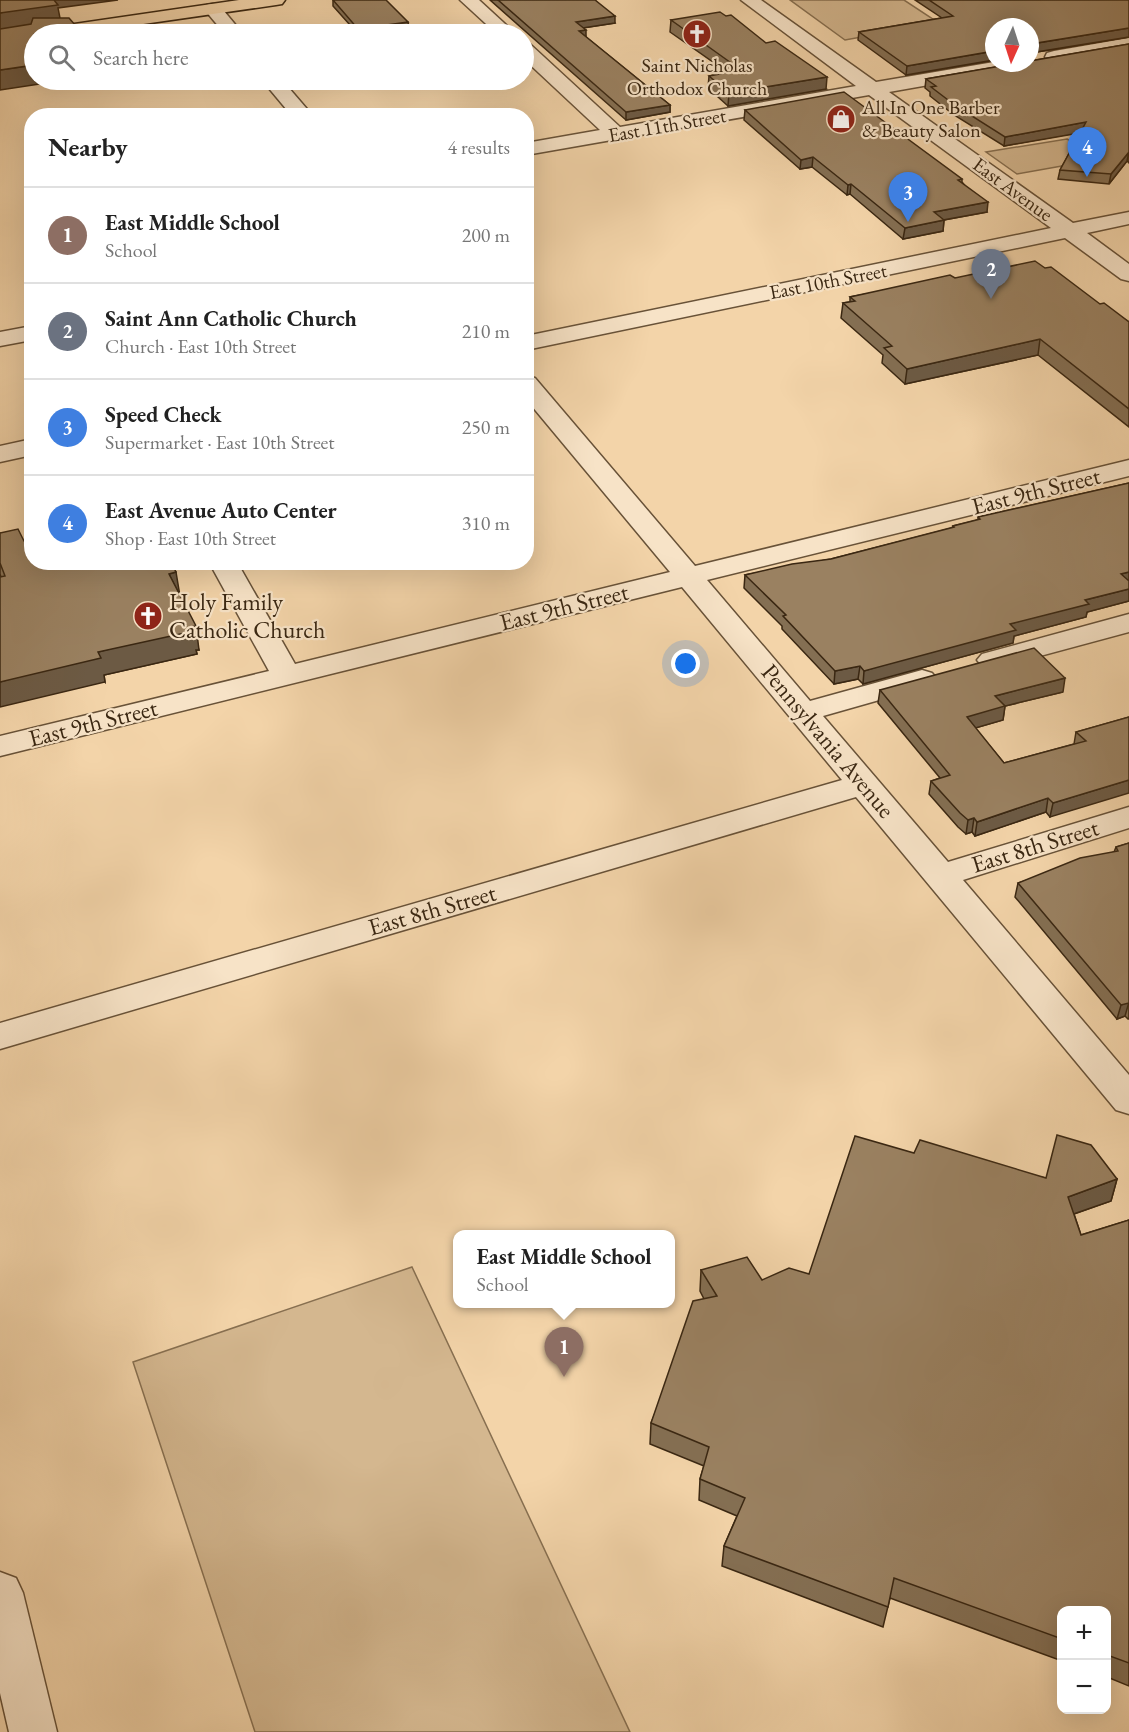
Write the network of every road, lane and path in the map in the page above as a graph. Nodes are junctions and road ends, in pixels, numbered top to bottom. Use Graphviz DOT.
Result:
graph roads {
  1 [pos="276,0"];
  2 [pos="469,0"];
  3 [pos="750,0"];
  4 [pos="213,9"];
  5 [pos="112,24"];
  6 [pos="226,24"];
  7 [pos="496,24"];
  8 [pos="1129,44"];
  9 [pos="534,58"];
  10 [pos="1039,59"];
  11 [pos="985,69"];
  12 [pos="874,89"];
  13 [pos="281,90"];
  14 [pos="296,108"];
  15 [pos="616,134"];
  16 [pos="534,148"];
  17 [pos="1129,218"];
  18 [pos="1070,230"];
  19 [pos="1129,274"];
  20 [pos="24,334"];
  21 [pos="0,339"];
  22 [pos="534,341"];
  23 [pos="534,392"];
  24 [pos="24,449"];
  25 [pos="0,454"];
  26 [pos="1129,468"];
  27 [pos="228,570"];
  28 [pos="689,576"];
  29 [pos="1129,623"];
  30 [pos="286,675"];
  31 [pos="802,712"];
  32 [pos="0,746"];
  33 [pos="863,784"];
  34 [pos="1129,817"];
  35 [pos="940,876"];
  36 [pos="0,1036"];
  37 [pos="1117,1066"];
  38 [pos="1129,1100"];
  39 [pos="0,1593"];
  40 [pos="33,1732"];
  1 -- 4 [label="main road"];
  2 -- 7 [label="street"];
  3 -- 12 [label="street, East Avenue"];
  4 -- 5 [label="main road"];
  4 -- 6 [label="street"];
  8 -- 10 [label="street"];
  9 -- 15 [label="street"];
  11 -- 12 [label="street, East 11th Street"];
  12 -- 15 [label="street, East 11th Street"];
  12 -- 18 [label="street, East Avenue"];
  13 -- 14 [label="street"];
  15 -- 16 [label="street, East 11th Street"];
  17 -- 18 [label="street, East 10th Street"];
  18 -- 19 [label="street, East Avenue"];
  18 -- 22 [label="street, East 10th Street"];
  20 -- 21 [label="street"];
  23 -- 28 [label="street, Pennsylvania Avenue"];
  24 -- 25 [label="street"];
  26 -- 28 [label="street, East 9th Street"];
  27 -- 30 [label="street"];
  28 -- 30 [label="street, East 9th Street"];
  28 -- 31 [label="street, Pennsylvania Avenue"];
  29 -- 31 [label="street"];
  30 -- 32 [label="street, East 9th Street"];
  31 -- 33 [label="street, Pennsylvania Avenue"];
  33 -- 35 [label="street, Pennsylvania Avenue"];
  33 -- 36 [label="street, East 8th Street"];
  34 -- 35 [label="street, East 8th Street"];
  35 -- 37 [label="street, Pennsylvania Avenue"];
  37 -- 38 [label="street, Pennsylvania Avenue"];
  39 -- 40 [label="street"];
}
